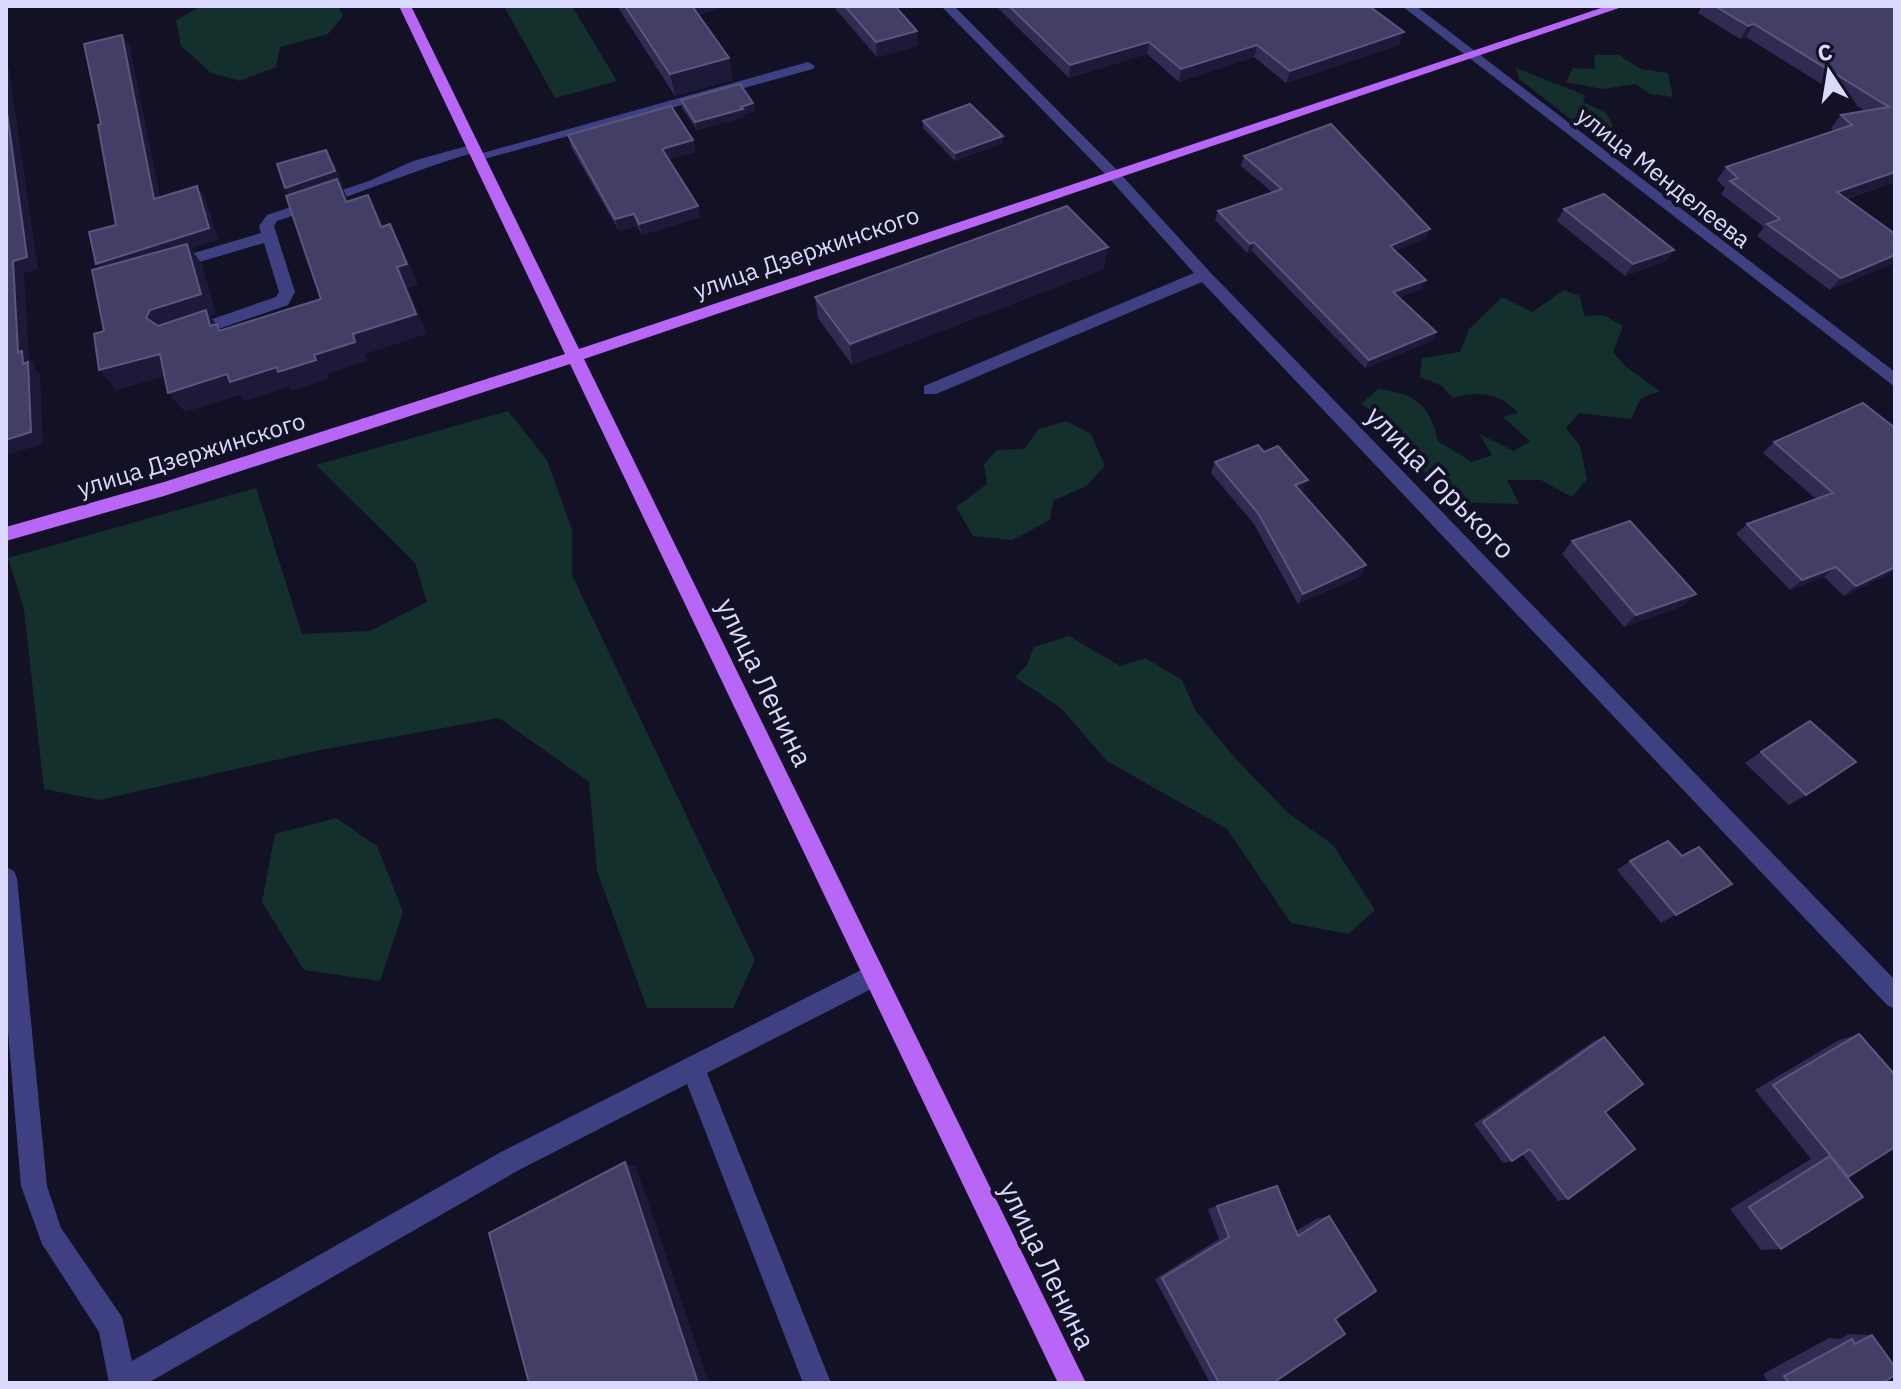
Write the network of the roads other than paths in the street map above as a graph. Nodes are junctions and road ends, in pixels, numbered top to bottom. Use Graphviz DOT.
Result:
graph roads {
  1 [pos="405,6"];
  2 [pos="947,6"];
  3 [pos="1408,6"];
  4 [pos="1619,6"];
  5 [pos="1474,57"];
  6 [pos="808,66"];
  7 [pos="476,152"];
  8 [pos="1112,173"];
  9 [pos="269,236"];
  10 [pos="154,270"];
  11 [pos="1204,275"];
  12 [pos="173,337"];
  13 [pos="576,356"];
  14 [pos="1895,380"];
  15 [pos="930,390"];
  16 [pos="6,534"];
  17 [pos="6,878"];
  18 [pos="873,976"];
  19 [pos="1895,997"];
  20 [pos="694,1070"];
  21 [pos="123,1382"];
  22 [pos="817,1383"];
  23 [pos="1072,1383"];
  1 -- 7 [label="main road, улица Ленина"];
  2 -- 8 [label="street, улица Горького"];
  3 -- 5 [label="street, улица Менделеева"];
  4 -- 5 [label="main road, улица Дзержинского"];
  5 -- 8 [label="main road, улица Дзержинского"];
  5 -- 14 [label="street, улица Менделеева"];
  6 -- 7 [label="street"];
  7 -- 9 [label="street"];
  7 -- 13 [label="main road, улица Ленина"];
  8 -- 11 [label="street, улица Горького"];
  8 -- 13 [label="main road, улица Дзержинского"];
  9 -- 10 [label="street"];
  9 -- 12 [label="street"];
  11 -- 15 [label="street"];
  11 -- 19 [label="street, улица Горького"];
  13 -- 16 [label="main road, улица Дзержинского"];
  13 -- 18 [label="main road, улица Ленина"];
  17 -- 21 [label="street"];
  18 -- 20 [label="street"];
  18 -- 23 [label="main road, улица Ленина"];
  20 -- 21 [label="street"];
  20 -- 22 [label="street"];
}
